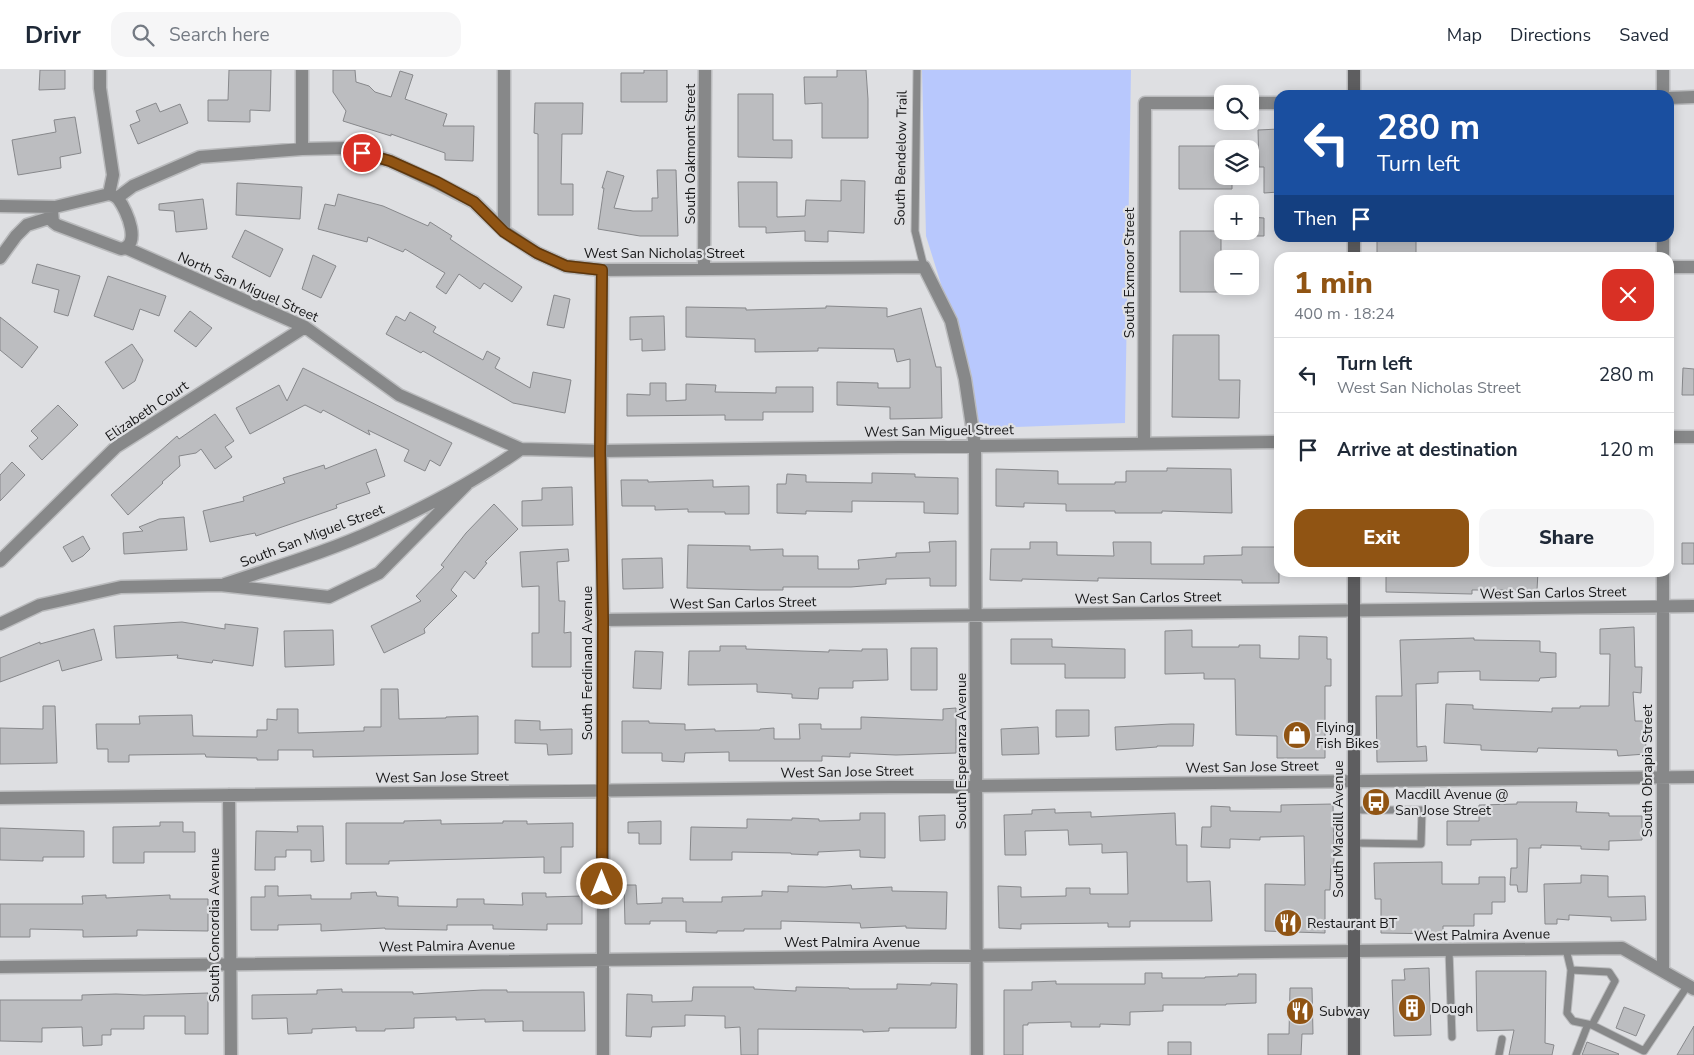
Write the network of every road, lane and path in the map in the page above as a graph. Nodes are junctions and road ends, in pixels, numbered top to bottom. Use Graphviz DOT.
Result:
graph roads {
  1 [pos="100,70"];
  2 [pos="302,70"];
  3 [pos="504,70"];
  4 [pos="705,70"];
  5 [pos="917,70"];
  6 [pos="1354,70"];
  7 [pos="1664,70"];
  8 [pos="1354,90"];
  9 [pos="1664,90"];
  10 [pos="1694,97"];
  11 [pos="1674,98"];
  12 [pos="1214,103"];
  13 [pos="1259,103"];
  14 [pos="1274,103"];
  15 [pos="302,149"];
  16 [pos="113,196"];
  17 [pos="0,206"];
  18 [pos="53,212"];
  19 [pos="504,232"];
  20 [pos="126,248"];
  21 [pos="0,258"];
  22 [pos="924,267"];
  23 [pos="1694,267"];
  24 [pos="1674,268"];
  25 [pos="704,269"];
  26 [pos="602,270"];
  27 [pos="305,326"];
  28 [pos="1674,437"];
  29 [pos="1694,437"];
  30 [pos="1274,442"];
  31 [pos="1144,444"];
  32 [pos="975,446"];
  33 [pos="521,449"];
  34 [pos="600,452"];
  35 [pos="467,484"];
  36 [pos="0,561"];
  37 [pos="1354,577"];
  38 [pos="1663,577"];
  39 [pos="220,586"];
  40 [pos="1694,606"];
  41 [pos="1663,607"];
  42 [pos="1354,611"];
  43 [pos="976,615"];
  44 [pos="603,620"];
  45 [pos="0,624"];
  46 [pos="1662,777"];
  47 [pos="1694,777"];
  48 [pos="1353,780"];
  49 [pos="977,785"];
  50 [pos="602,790"];
  51 [pos="228,795"];
  52 [pos="0,798"];
  53 [pos="1353,810"];
  54 [pos="1353,843"];
  55 [pos="1566,949"];
  56 [pos="1449,950"];
  57 [pos="1354,951"];
  58 [pos="977,956"];
  59 [pos="603,959"];
  60 [pos="230,964"];
  61 [pos="0,967"];
  62 [pos="1571,970"];
  63 [pos="1663,970"];
  64 [pos="1691,987"];
  65 [pos="1590,1025"];
  66 [pos="1452,1037"];
  67 [pos="1502,1039"];
  68 [pos="231,1055"];
  69 [pos="603,1055"];
  70 [pos="977,1055"];
  71 [pos="1354,1055"];
  72 [pos="1499,1055"];
  73 [pos="1576,1055"];
  1 -- 16 [label="street"];
  2 -- 15 [label="street"];
  3 -- 19 [label="street"];
  4 -- 25 [label="street, South Oakmont Street"];
  5 -- 22 [label="lane, South Bendelow Trail"];
  6 -- 8 [label="street"];
  7 -- 9 [label="street"];
  10 -- 11 [label="street"];
  12 -- 31 [label="street, South Exmoor Street"];
  13 -- 14 [label="street"];
  15 -- 16 [label="street, West San Nicholas Street"];
  15 -- 19 [label="street, West San Nicholas Street"];
  16 -- 18 [label="street"];
  16 -- 20 [label="street"];
  17 -- 18 [label="street"];
  18 -- 20 [label="street, North San Miguel Street"];
  18 -- 21 [label="street"];
  19 -- 26 [label="street, West San Nicholas Street"];
  20 -- 27 [label="street, North San Miguel Street"];
  22 -- 25 [label="street, West San Nicholas Street"];
  22 -- 32 [label="street, South Bendelow Trail"];
  23 -- 24 [label="street"];
  25 -- 26 [label="street, West San Nicholas Street"];
  26 -- 34 [label="street, South Ferdinand Avenue"];
  27 -- 33 [label="street, North San Miguel Street"];
  27 -- 36 [label="street, Elizabeth Court"];
  28 -- 29 [label="street"];
  30 -- 31 [label="street, West San Miguel Street"];
  31 -- 32 [label="street, West San Miguel Street"];
  32 -- 34 [label="street, West San Miguel Street"];
  32 -- 43 [label="street, South Esperanza Avenue"];
  33 -- 34 [label="street, North San Miguel Street"];
  33 -- 35 [label="street, South San Miguel Street"];
  34 -- 44 [label="street, South Ferdinand Avenue"];
  35 -- 39 [label="street, South San Miguel Street"];
  35 -- 39 [label="street, South San Miguel Street"];
  37 -- 42 [label="street, South Macdill Avenue"];
  38 -- 41 [label="street, South Obrapia Street"];
  39 -- 45 [label="street, South San Miguel Street"];
  40 -- 41 [label="street, West San Carlos Street"];
  41 -- 42 [label="street, West San Carlos Street"];
  41 -- 46 [label="street, South Obrapia Street"];
  42 -- 43 [label="street, West San Carlos Street"];
  42 -- 48 [label="street, South Macdill Avenue"];
  43 -- 44 [label="street, West San Carlos Street"];
  43 -- 49 [label="street, South Esperanza Avenue"];
  44 -- 50 [label="street, South Ferdinand Avenue"];
  46 -- 47 [label="street, West San Jose Street"];
  46 -- 48 [label="street, West San Jose Street"];
  46 -- 63 [label="street, South Obrapia Street"];
  48 -- 49 [label="street, West San Jose Street"];
  48 -- 53 [label="street, South Macdill Avenue"];
  49 -- 50 [label="street, West San Jose Street"];
  49 -- 58 [label="street, South Esperanza Avenue"];
  50 -- 51 [label="street, West San Jose Street"];
  50 -- 59 [label="street, South Ferdinand Avenue"];
  51 -- 52 [label="street, West San Jose Street"];
  51 -- 60 [label="street, South Concordia Avenue"];
  53 -- 54 [label="street, South Macdill Avenue"];
  53 -- 54 [label="lane"];
  54 -- 57 [label="street, South Macdill Avenue"];
  55 -- 56 [label="street, West Palmira Avenue"];
  55 -- 62 [label="lane"];
  55 -- 63 [label="street, West Palmira Avenue"];
  56 -- 57 [label="street, West Palmira Avenue"];
  56 -- 66 [label="lane"];
  57 -- 58 [label="street, West Palmira Avenue"];
  57 -- 71 [label="street, South Macdill Avenue"];
  58 -- 59 [label="street, West Palmira Avenue"];
  58 -- 70 [label="street, South Esperanza Avenue"];
  59 -- 60 [label="street, West Palmira Avenue"];
  59 -- 69 [label="street, South Ferdinand Avenue"];
  60 -- 61 [label="street, West Palmira Avenue"];
  60 -- 68 [label="street, South Concordia Avenue"];
  62 -- 65 [label="lane"];
  62 -- 65 [label="lane"];
  63 -- 64 [label="street, West Palmira Avenue"];
  64 -- 65 [label="lane"];
  65 -- 73 [label="lane"];
  67 -- 72 [label="lane"];
}
